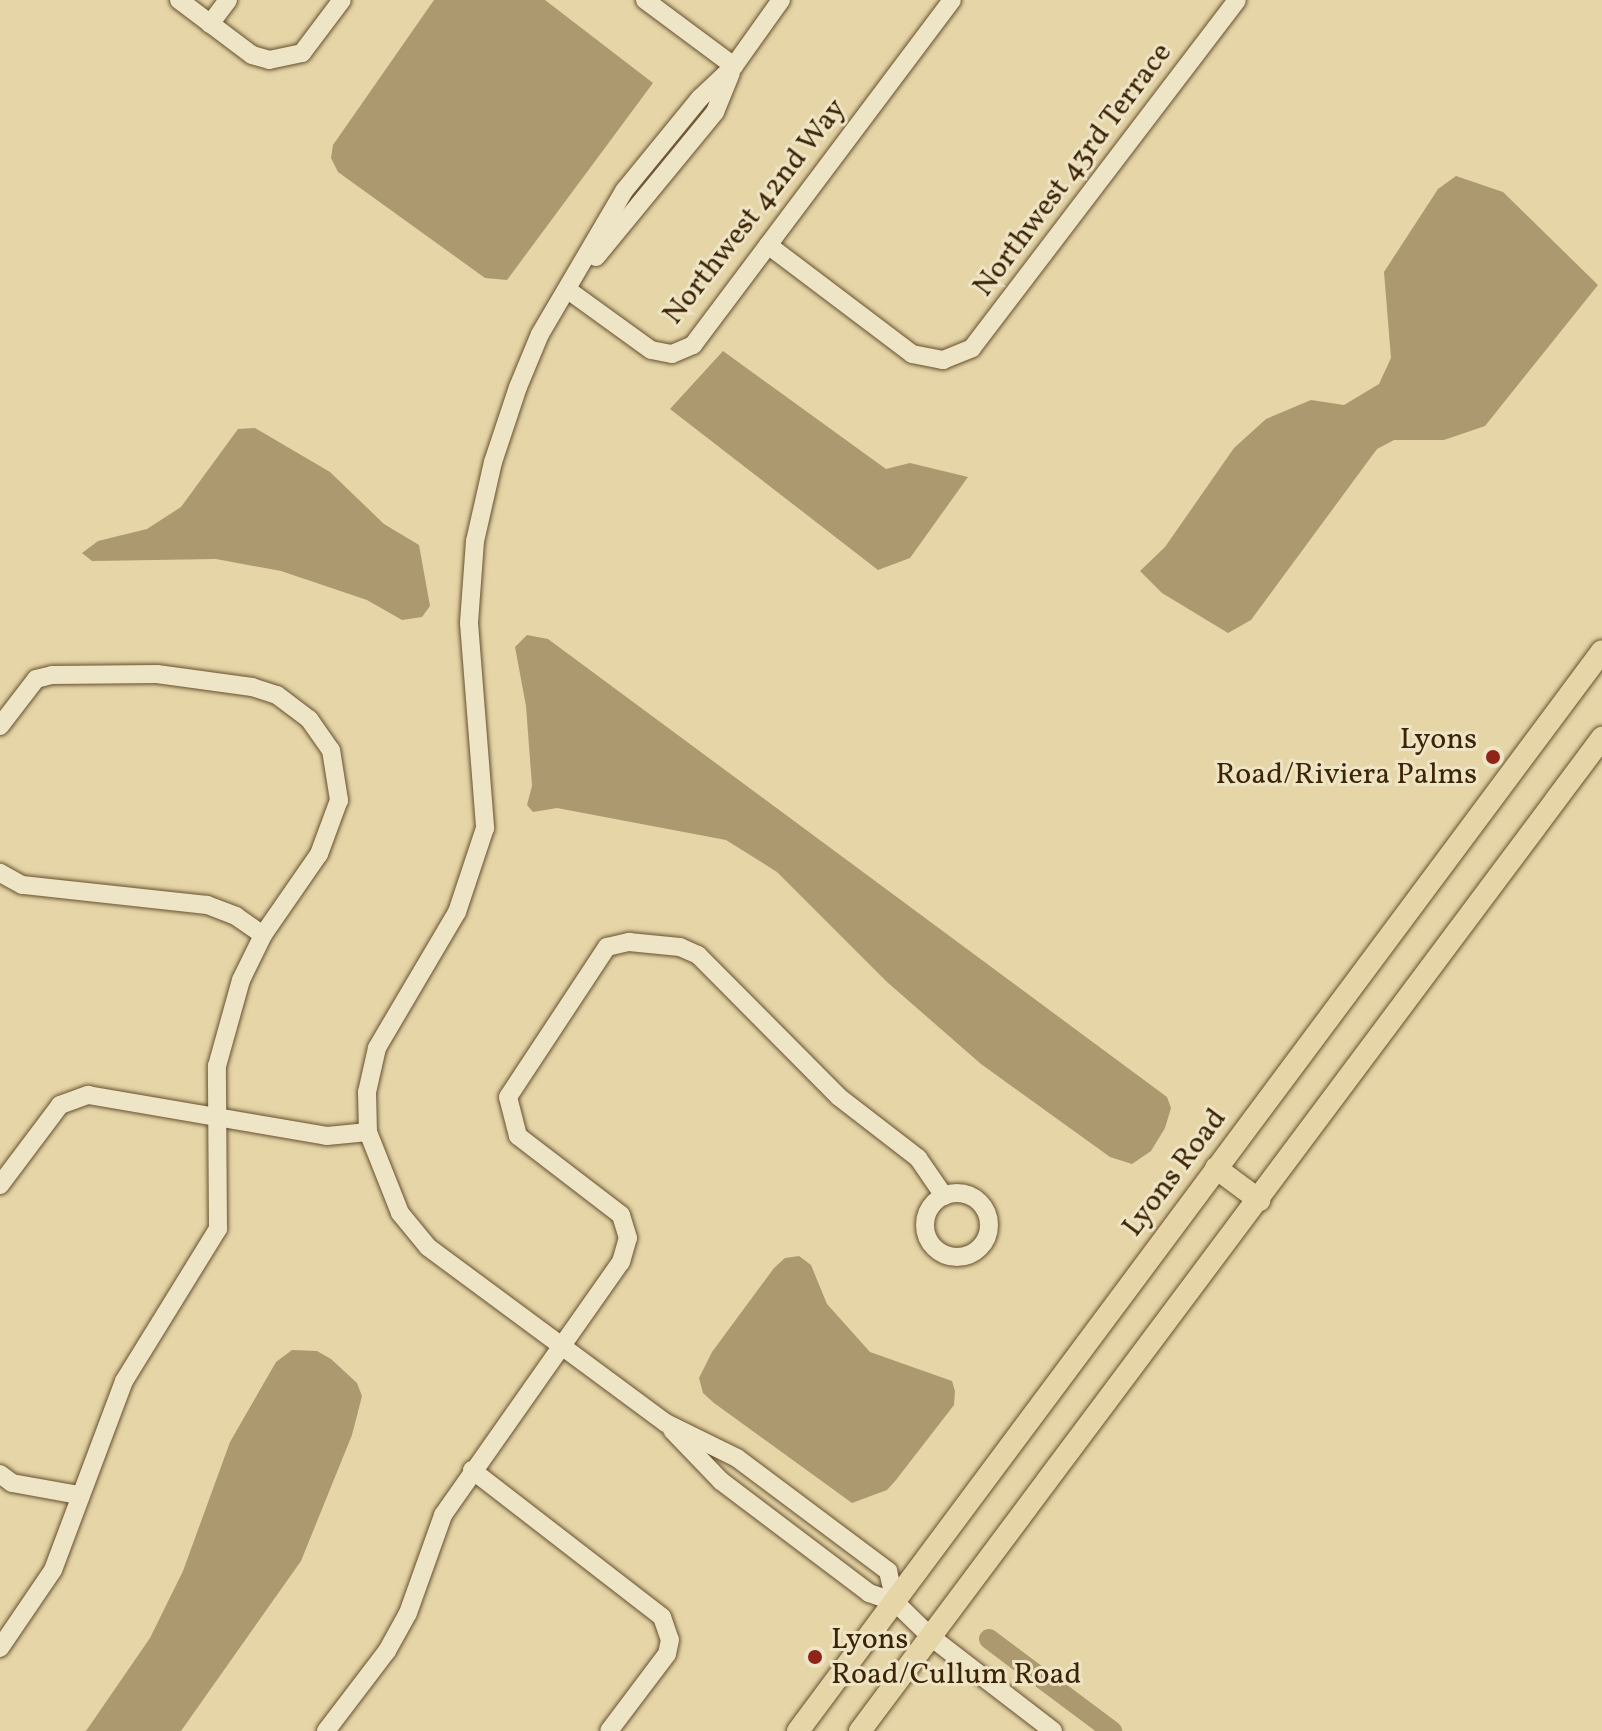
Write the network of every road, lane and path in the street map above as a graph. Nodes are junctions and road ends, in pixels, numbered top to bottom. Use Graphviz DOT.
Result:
graph roads {
  1 [pos="179,0"];
  2 [pos="228,0"];
  3 [pos="342,0"];
  4 [pos="645,0"];
  5 [pos="781,0"];
  6 [pos="952,0"];
  7 [pos="1237,0"];
  8 [pos="210,24"];
  9 [pos="734,66"];
  10 [pos="768,245"];
  11 [pos="568,290"];
  12 [pos="1602,651"];
  13 [pos="0,726"];
  14 [pos="1602,738"];
  15 [pos="0,873"];
  16 [pos="263,935"];
  17 [pos="218,1118"];
  18 [pos="368,1132"];
  19 [pos="1216,1168"];
  20 [pos="0,1185"];
  21 [pos="944,1196"];
  22 [pos="1259,1200"];
  23 [pos="560,1345"];
  24 [pos="666,1423"];
  25 [pos="472,1470"];
  26 [pos="0,1474"];
  27 [pos="78,1495"];
  28 [pos="895,1602"];
  29 [pos="931,1637"];
  30 [pos="0,1648"];
  31 [pos="326,1731"];
  32 [pos="609,1731"];
  33 [pos="798,1731"];
  34 [pos="860,1731"];
  35 [pos="1053,1731"];
  1 -- 8 [label="street"];
  2 -- 8 [label="street"];
  3 -- 8 [label="street"];
  4 -- 9 [label="street"];
  5 -- 9 [label="street"];
  6 -- 10 [label="street, Northwest 42nd Way"];
  7 -- 10 [label="street, Northwest 43rd Terrace"];
  9 -- 11 [label="street"];
  10 -- 11 [label="street, Northwest 42nd Way"];
  11 -- 18 [label="street"];
  12 -- 19 [label="main road, Lyons Road"];
  13 -- 16 [label="street"];
  14 -- 22 [label="main road"];
  15 -- 16 [label="street"];
  16 -- 17 [label="street"];
  17 -- 18 [label="street"];
  17 -- 20 [label="street"];
  17 -- 27 [label="street"];
  18 -- 23 [label="street"];
  19 -- 22 [label="main road"];
  19 -- 28 [label="main road, Lyons Road"];
  21 -- 23 [label="street"];
  22 -- 29 [label="main road"];
  23 -- 24 [label="street"];
  23 -- 25 [label="street"];
  24 -- 28 [label="street"];
  24 -- 28 [label="street"];
  25 -- 31 [label="street"];
  25 -- 32 [label="street"];
  26 -- 27 [label="street"];
  27 -- 30 [label="street"];
  28 -- 29 [label="street"];
  28 -- 33 [label="main road, Lyons Road"];
  29 -- 34 [label="main road"];
  29 -- 35 [label="street"];
}
